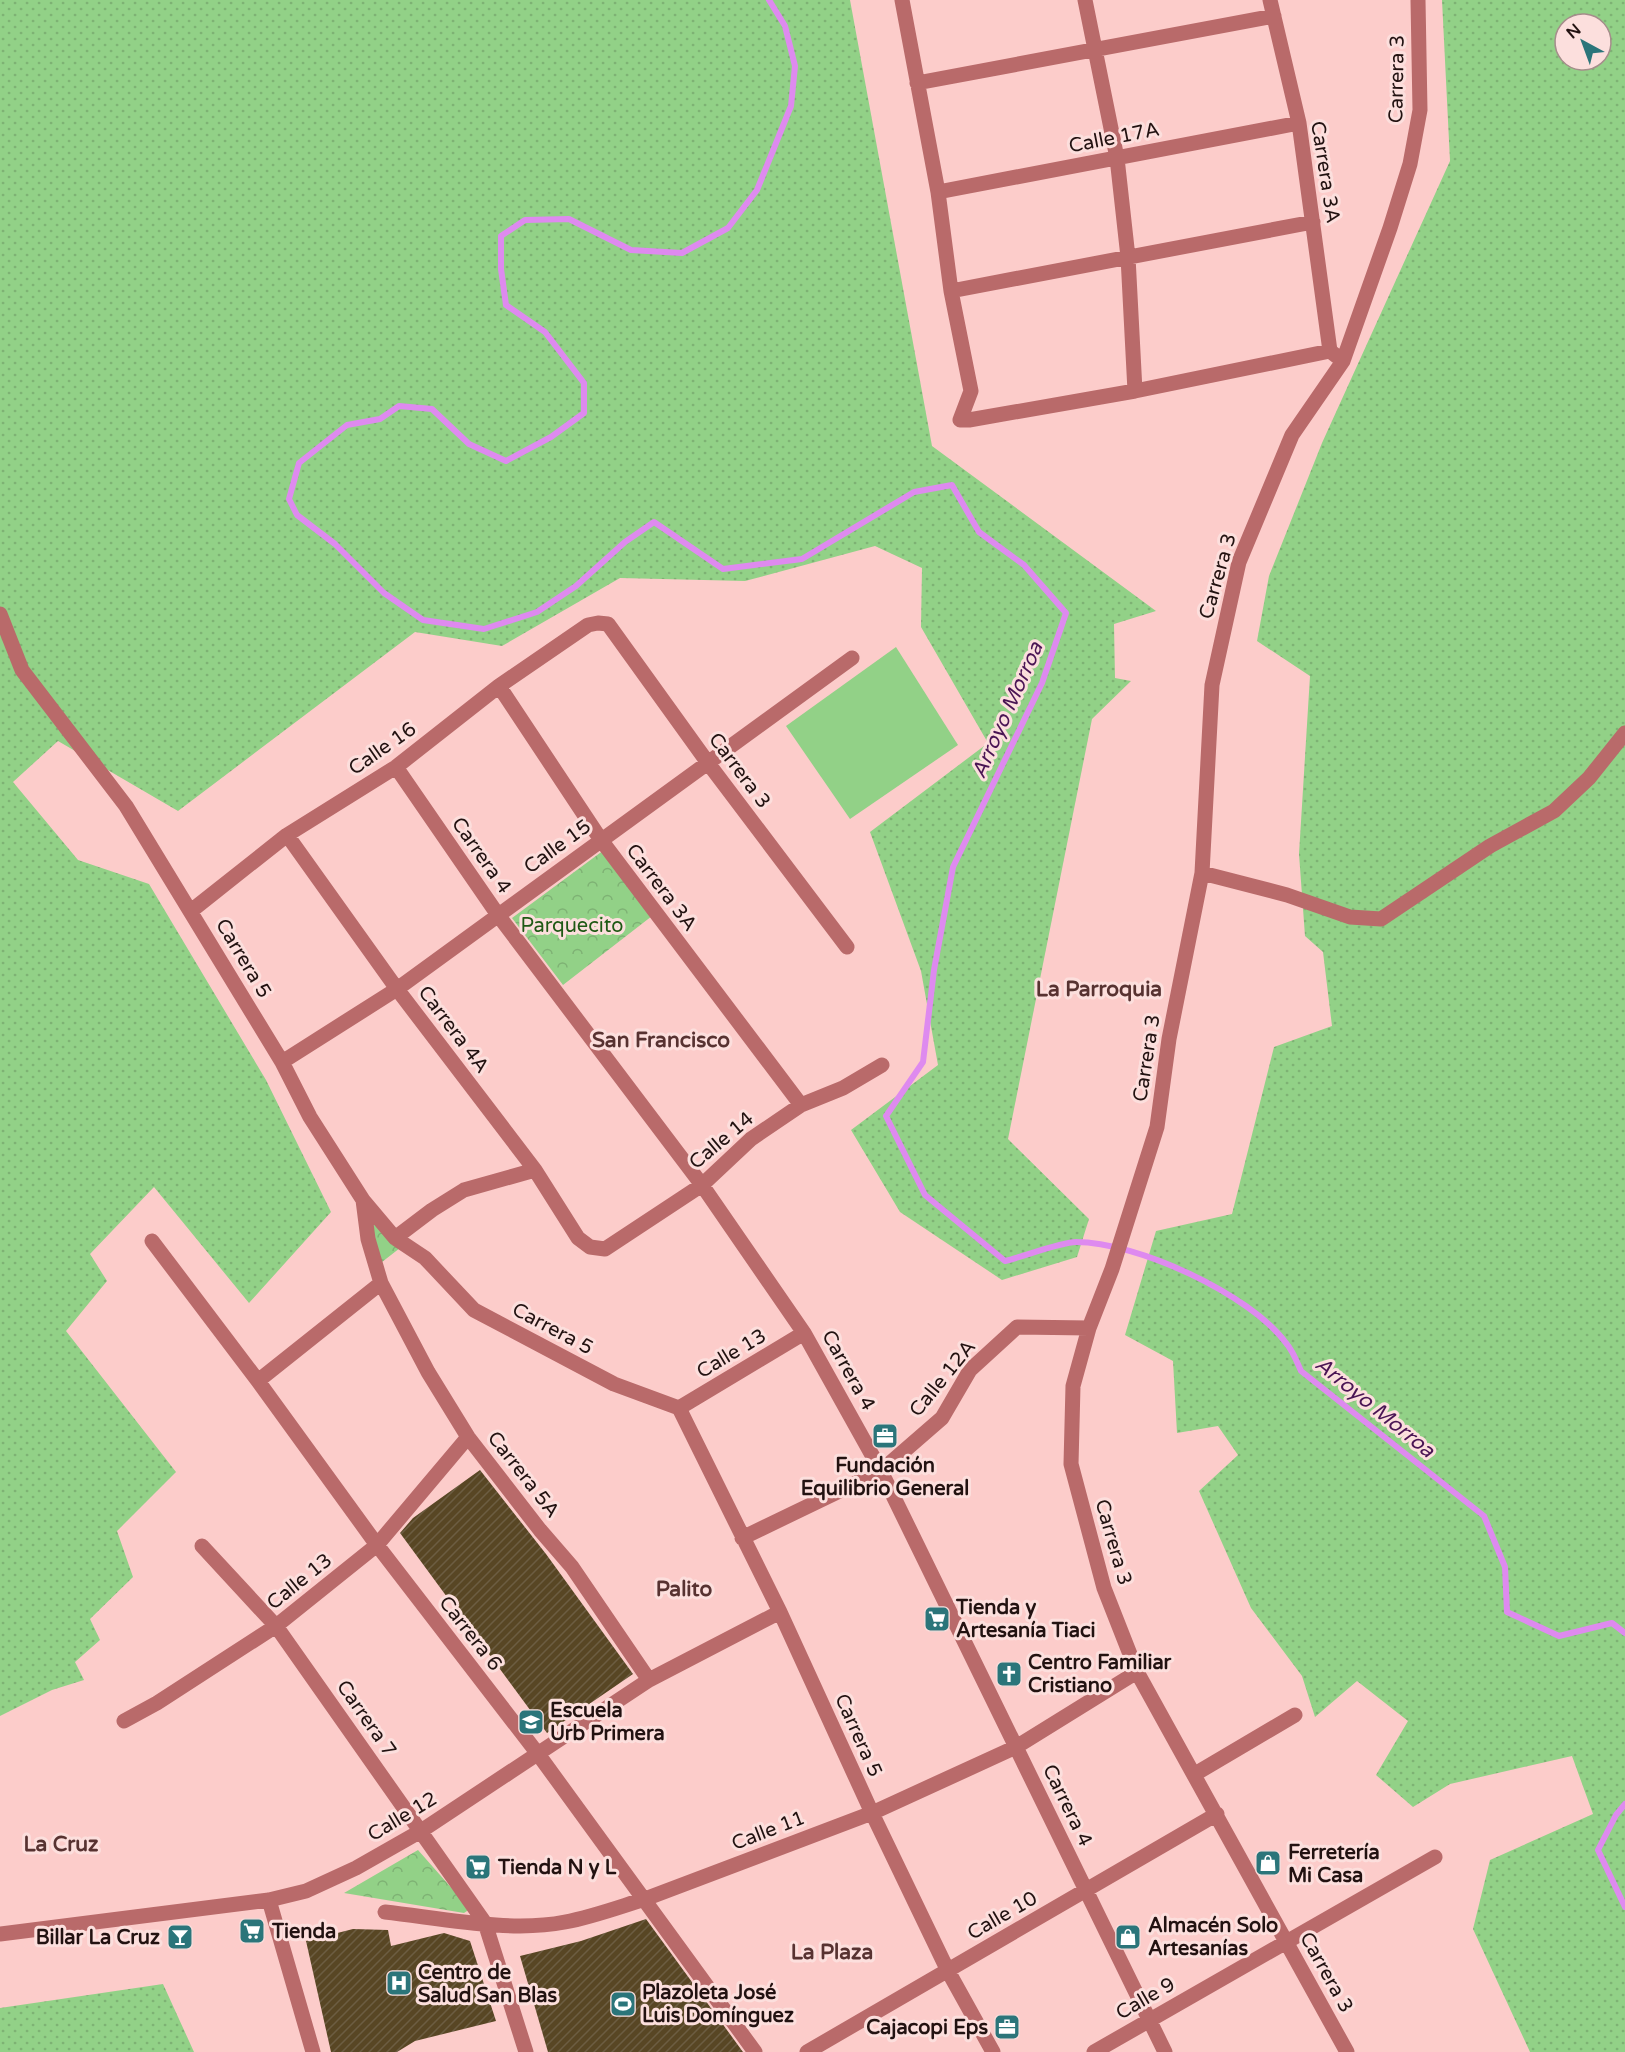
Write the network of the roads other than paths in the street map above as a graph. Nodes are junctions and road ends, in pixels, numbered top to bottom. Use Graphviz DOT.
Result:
graph roads {
  1 [pos="902,0"];
  2 [pos="1085,0"];
  3 [pos="1270,0"];
  4 [pos="1418,0"];
  5 [pos="1274,16"];
  6 [pos="1095,50"];
  7 [pos="917,83"];
  8 [pos="1299,123"];
  9 [pos="1117,158"];
  10 [pos="938,192"];
  11 [pos="1313,222"];
  12 [pos="1128,257"];
  13 [pos="951,291"];
  14 [pos="1336,356"];
  15 [pos="1135,391"];
  16 [pos="0,614"];
  17 [pos="598,623"];
  18 [pos="852,658"];
  19 [pos="499,686"];
  20 [pos="1625,733"];
  21 [pos="708,763"];
  22 [pos="396,767"];
  23 [pos="287,835"];
  24 [pos="601,840"];
  25 [pos="1202,873"];
  26 [pos="191,910"];
  27 [pos="498,915"];
  28 [pos="847,947"];
  29 [pos="397,988"];
  30 [pos="282,1062"];
  31 [pos="882,1065"];
  32 [pos="801,1105"];
  33 [pos="535,1170"];
  34 [pos="702,1185"];
  35 [pos="363,1200"];
  36 [pos="395,1238"];
  37 [pos="152,1241"];
  38 [pos="590,1247"];
  39 [pos="381,1283"];
  40 [pos="1089,1328"];
  41 [pos="804,1333"];
  42 [pos="258,1381"];
  43 [pos="679,1408"];
  44 [pos="468,1437"];
  45 [pos="881,1471"];
  46 [pos="742,1538"];
  47 [pos="377,1545"];
  48 [pos="202,1546"];
  49 [pos="780,1612"];
  50 [pos="276,1626"];
  51 [pos="1137,1672"];
  52 [pos="649,1680"];
  53 [pos="1295,1715"];
  54 [pos="124,1721"];
  55 [pos="1016,1747"];
  56 [pos="538,1754"];
  57 [pos="1195,1774"];
  58 [pos="872,1813"];
  59 [pos="1217,1814"];
  60 [pos="421,1831"];
  61 [pos="1436,1857"];
  62 [pos="1086,1891"];
  63 [pos="645,1899"];
  64 [pos="269,1900"];
  65 [pos="385,1912"];
  66 [pos="485,1923"];
  67 [pos="0,1934"];
  68 [pos="1287,1941"];
  69 [pos="948,1971"];
  70 [pos="1149,2019"];
  71 [pos="313,2052"];
  72 [pos="526,2052"];
  73 [pos="754,2052"];
  74 [pos="807,2052"];
  75 [pos="993,2052"];
  76 [pos="1094,2052"];
  77 [pos="1165,2052"];
  78 [pos="1347,2052"];
  1 -- 7 [label="street"];
  2 -- 6 [label="street"];
  3 -- 5 [label="street, Carrera 3A"];
  4 -- 14 [label="street, Carrera 3"];
  5 -- 6 [label="street"];
  5 -- 8 [label="street, Carrera 3A"];
  6 -- 7 [label="street"];
  6 -- 9 [label="street"];
  7 -- 10 [label="street"];
  8 -- 9 [label="street, Calle 17A"];
  8 -- 11 [label="street, Carrera 3A"];
  9 -- 10 [label="street, Calle 17A"];
  9 -- 12 [label="street"];
  10 -- 13 [label="street"];
  11 -- 12 [label="street"];
  11 -- 14 [label="street, Carrera 3A"];
  12 -- 13 [label="street"];
  12 -- 15 [label="street"];
  13 -- 15 [label="street"];
  14 -- 15 [label="street"];
  14 -- 25 [label="street, Carrera 3"];
  16 -- 26 [label="street, Carrera 5"];
  17 -- 19 [label="street, Calle 16"];
  17 -- 21 [label="street, Carrera 3"];
  18 -- 21 [label="street, Calle 15"];
  19 -- 22 [label="street, Calle 16"];
  19 -- 24 [label="street, Carrera 3A"];
  20 -- 25 [label="street"];
  21 -- 24 [label="street, Calle 15"];
  21 -- 28 [label="street, Carrera 3"];
  22 -- 23 [label="street, Calle 16"];
  22 -- 27 [label="street, Carrera 4"];
  23 -- 26 [label="street, Calle 16"];
  23 -- 29 [label="street, Carrera 4A"];
  24 -- 27 [label="street, Calle 15"];
  24 -- 32 [label="street, Carrera 3A"];
  25 -- 40 [label="street, Carrera 3"];
  26 -- 30 [label="street, Carrera 5"];
  27 -- 29 [label="street, Calle 15"];
  27 -- 34 [label="street, Carrera 4"];
  29 -- 30 [label="street, Calle 15"];
  29 -- 33 [label="street, Carrera 4A"];
  30 -- 35 [label="street, Carrera 5"];
  31 -- 32 [label="street, Calle 14"];
  32 -- 34 [label="street, Calle 14"];
  33 -- 36 [label="street"];
  33 -- 38 [label="street, Carrera 4A"];
  34 -- 38 [label="street, Calle 14"];
  34 -- 41 [label="street, Carrera 4"];
  35 -- 36 [label="street, Carrera 5"];
  35 -- 39 [label="street, Carrera 5A"];
  36 -- 43 [label="street, Carrera 5"];
  37 -- 42 [label="street, Carrera 6"];
  39 -- 42 [label="street"];
  39 -- 44 [label="street, Carrera 5A"];
  40 -- 45 [label="street, Calle 12A"];
  40 -- 51 [label="street, Carrera 3"];
  41 -- 43 [label="street, Calle 13"];
  41 -- 45 [label="street, Carrera 4"];
  42 -- 47 [label="street, Carrera 6"];
  43 -- 46 [label="street, Carrera 5"];
  44 -- 47 [label="street, Calle 13"];
  44 -- 52 [label="street, Carrera 5A"];
  45 -- 46 [label="street, Calle 12A"];
  45 -- 55 [label="street, Carrera 4"];
  46 -- 49 [label="street, Carrera 5"];
  47 -- 50 [label="street, Calle 13"];
  47 -- 56 [label="street, Carrera 6"];
  48 -- 50 [label="street, Carrera 7"];
  49 -- 52 [label="street, Calle 12"];
  49 -- 58 [label="street, Carrera 5"];
  50 -- 54 [label="street, Calle 13"];
  50 -- 60 [label="street, Carrera 7"];
  51 -- 55 [label="street, Calle 11"];
  51 -- 57 [label="street, Carrera 3"];
  52 -- 56 [label="street, Calle 12"];
  53 -- 57 [label="street"];
  55 -- 58 [label="street, Calle 11"];
  55 -- 62 [label="street, Carrera 4"];
  56 -- 60 [label="street, Calle 12"];
  56 -- 63 [label="street, Carrera 6"];
  57 -- 59 [label="street, Carrera 3"];
  58 -- 63 [label="street, Calle 11"];
  58 -- 69 [label="street, Carrera 5"];
  59 -- 62 [label="street, Calle 10"];
  59 -- 68 [label="street, Carrera 3"];
  60 -- 64 [label="street, Calle 12"];
  60 -- 66 [label="street, Carrera 7"];
  61 -- 68 [label="street, Calle 9"];
  62 -- 69 [label="street, Calle 10"];
  62 -- 70 [label="street, Carrera 4"];
  63 -- 66 [label="street, Calle 11"];
  63 -- 73 [label="street, Carrera 6"];
  64 -- 67 [label="street, Calle 12"];
  64 -- 71 [label="street"];
  65 -- 66 [label="street, Calle 11"];
  66 -- 72 [label="street, Carrera 7"];
  68 -- 70 [label="street, Calle 9"];
  68 -- 78 [label="street, Carrera 3"];
  69 -- 74 [label="street, Calle 10"];
  69 -- 75 [label="street, Carrera 5"];
  70 -- 76 [label="street, Calle 9"];
  70 -- 77 [label="street, Carrera 4"];
}
